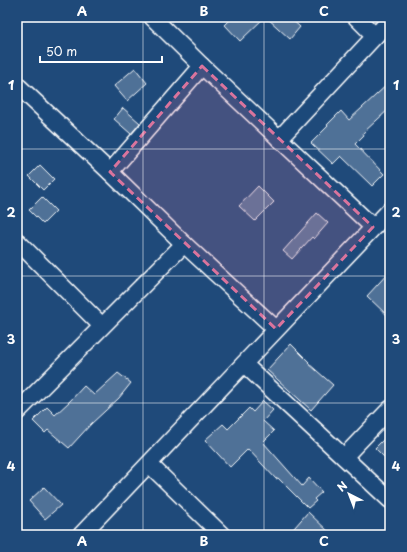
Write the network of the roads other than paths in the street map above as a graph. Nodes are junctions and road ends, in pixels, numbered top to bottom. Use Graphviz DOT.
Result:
graph roads {
  1 [pos="152,17"];
  2 [pos="356,17"];
  3 [pos="390,20"];
  4 [pos="375,36"];
  5 [pos="202,66"];
  6 [pos="17,85"];
  7 [pos="279,139"];
  8 [pos="110,172"];
  9 [pos="390,210"];
  10 [pos="373,227"];
  11 [pos="17,241"];
  12 [pos="184,244"];
  13 [pos="102,326"];
  14 [pos="276,329"];
  15 [pos="244,364"];
  16 [pos="390,410"];
  17 [pos="17,412"];
  18 [pos="344,457"];
  19 [pos="149,464"];
  20 [pos="390,500"];
  21 [pos="81,535"];
  22 [pos="222,535"];
  1 -- 5 [label="street"];
  2 -- 4 [label="street"];
  3 -- 4 [label="street"];
  4 -- 7 [label="street"];
  5 -- 7 [label="street"];
  5 -- 8 [label="street"];
  6 -- 8 [label="street"];
  7 -- 10 [label="street"];
  8 -- 12 [label="street"];
  9 -- 10 [label="street"];
  10 -- 14 [label="street"];
  11 -- 13 [label="street"];
  12 -- 13 [label="street"];
  12 -- 14 [label="street"];
  13 -- 17 [label="street"];
  14 -- 15 [label="street"];
  15 -- 18 [label="street"];
  15 -- 19 [label="street"];
  16 -- 18 [label="street"];
  18 -- 20 [label="street"];
  19 -- 21 [label="street"];
  19 -- 22 [label="street"];
}
